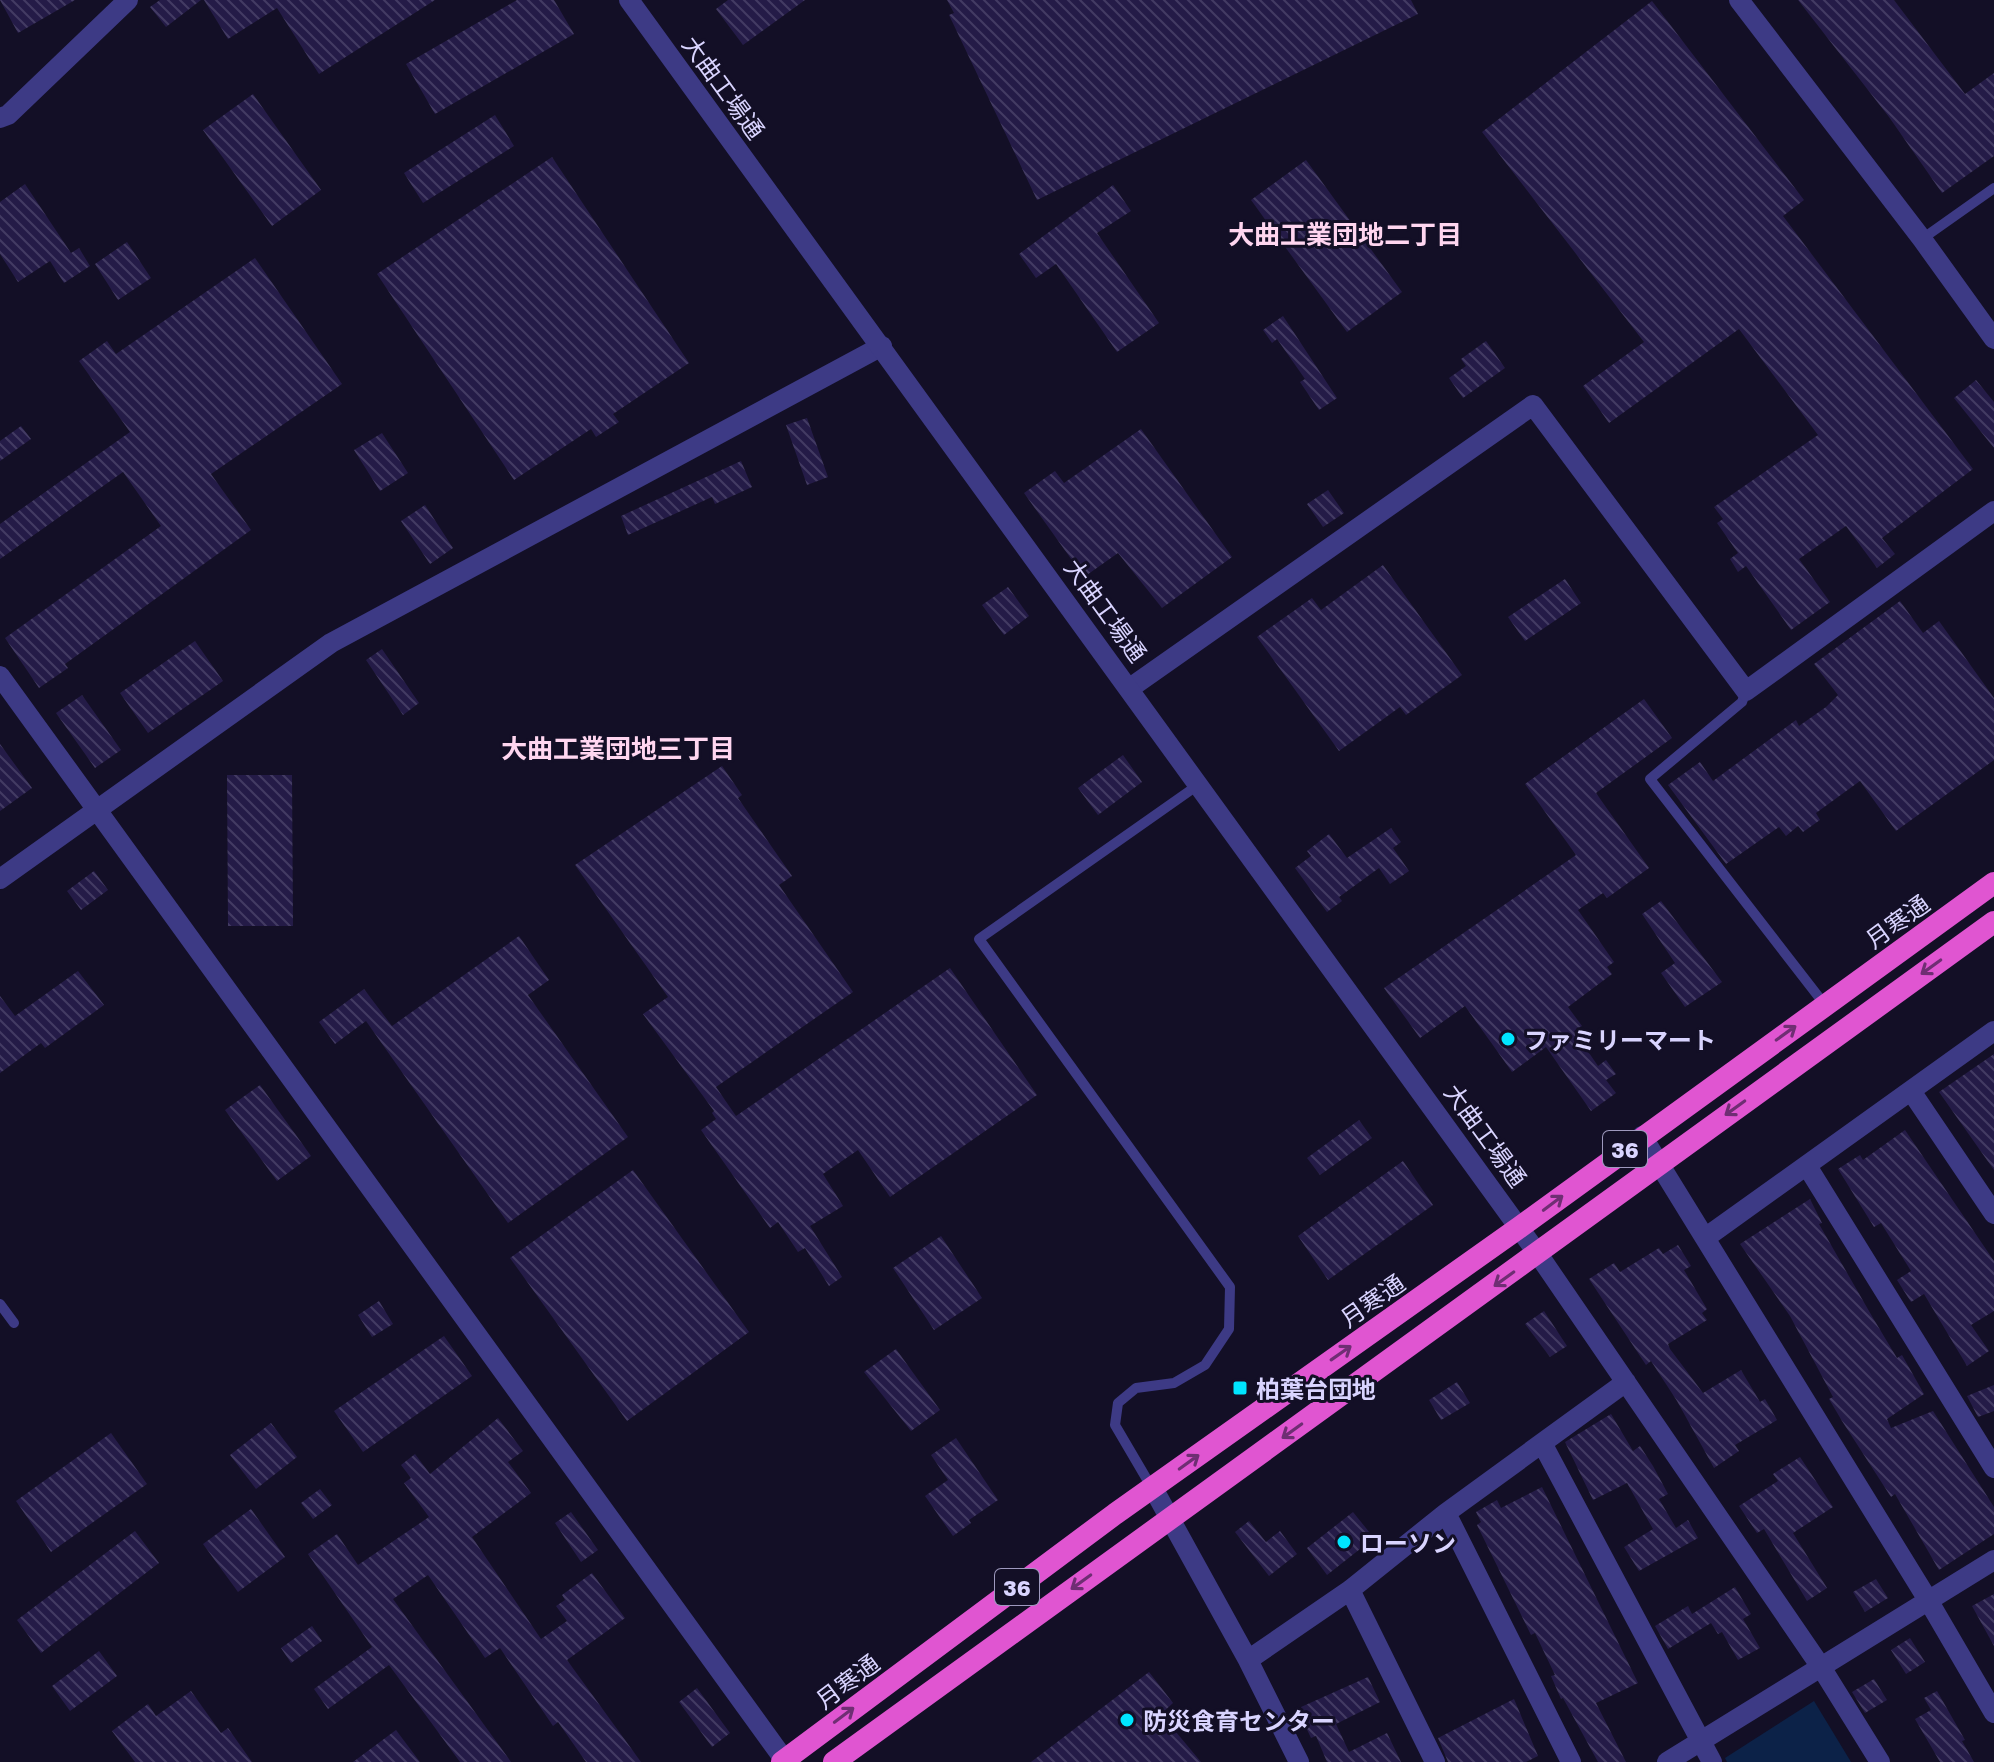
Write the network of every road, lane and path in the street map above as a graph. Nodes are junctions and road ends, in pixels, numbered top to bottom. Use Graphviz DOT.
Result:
graph roads {
  1 [pos="629,0"];
  2 [pos="1739,0"];
  3 [pos="126,1"];
  4 [pos="0,118"];
  5 [pos="1994,188"];
  6 [pos="1922,239"];
  7 [pos="1994,339"];
  8 [pos="882,346"];
  9 [pos="1994,511"];
  10 [pos="0,676"];
  11 [pos="1130,688"];
  12 [pos="1746,691"];
  13 [pos="1199,783"];
  14 [pos="95,810"];
  15 [pos="0,879"];
  16 [pos="1994,883"];
  17 [pos="1994,922"];
  18 [pos="1825,1005"];
  19 [pos="1994,1031"];
  20 [pos="1911,1091"];
  21 [pos="1642,1136"];
  22 [pos="1660,1161"];
  23 [pos="1807,1166"];
  24 [pos="1994,1214"];
  25 [pos="1520,1227"];
  26 [pos="1705,1238"];
  27 [pos="1538,1254"];
  28 [pos="0,1304"];
  29 [pos="14,1323"];
  30 [pos="1626,1382"];
  31 [pos="1994,1424"];
  32 [pos="1973,1432"];
  33 [pos="1542,1443"];
  34 [pos="1994,1468"];
  35 [pos="1153,1488"];
  36 [pos="1446,1513"];
  37 [pos="1172,1518"];
  38 [pos="1994,1560"];
  39 [pos="1350,1590"];
  40 [pos="1928,1600"];
  41 [pos="1248,1660"];
  42 [pos="1821,1667"];
  43 [pos="1994,1713"];
  44 [pos="1700,1741"];
  45 [pos="784,1761"];
  46 [pos="834,1762"];
  47 [pos="1299,1762"];
  48 [pos="1435,1762"];
  49 [pos="1571,1762"];
  50 [pos="1667,1762"];
  51 [pos="1712,1762"];
  52 [pos="1880,1762"];
  1 -- 8 [label="street, 大曲工場通"];
  2 -- 6 [label="street"];
  3 -- 4 [label="street"];
  5 -- 6 [label="lane"];
  6 -- 7 [label="street"];
  8 -- 11 [label="street, 大曲工場通"];
  8 -- 14 [label="street"];
  9 -- 12 [label="street"];
  10 -- 14 [label="street"];
  11 -- 12 [label="street"];
  11 -- 13 [label="street, 大曲工場通"];
  12 -- 18 [label="lane"];
  13 -- 25 [label="street, 大曲工場通"];
  13 -- 35 [label="lane"];
  14 -- 15 [label="street"];
  14 -- 45 [label="street"];
  16 -- 18 [label="highway, 月寒通 / 36"];
  17 -- 22 [label="highway, 36, one-way"];
  21 -- 18 [label="highway, 月寒通 / 36, one-way"];
  19 -- 20 [label="street"];
  20 -- 23 [label="street"];
  20 -- 24 [label="street"];
  21 -- 22 [label="street"];
  25 -- 21 [label="highway, 月寒通 / 36, one-way"];
  22 -- 26 [label="street"];
  22 -- 27 [label="highway, 36"];
  23 -- 26 [label="street"];
  23 -- 32 [label="street"];
  25 -- 27 [label="street, 大曲工場通"];
  35 -- 25 [label="highway, 月寒通 / 36, one-way"];
  26 -- 40 [label="street"];
  27 -- 30 [label="street, 大曲工場通"];
  27 -- 37 [label="highway, 36, one-way"];
  28 -- 29 [label="lane"];
  30 -- 33 [label="street"];
  30 -- 42 [label="street, 大曲工場通"];
  31 -- 32 [label="street"];
  32 -- 34 [label="street"];
  33 -- 36 [label="street"];
  33 -- 44 [label="street"];
  35 -- 37 [label="street"];
  45 -- 35 [label="highway, 月寒通 / 36, one-way"];
  36 -- 39 [label="street"];
  36 -- 49 [label="street"];
  37 -- 41 [label="street"];
  37 -- 46 [label="highway, 36, one-way"];
  38 -- 40 [label="street"];
  39 -- 41 [label="street"];
  39 -- 48 [label="street"];
  40 -- 42 [label="street"];
  40 -- 43 [label="street"];
  41 -- 47 [label="street"];
  42 -- 44 [label="street"];
  42 -- 52 [label="street, 大曲工場通"];
  44 -- 50 [label="street"];
  44 -- 51 [label="street"];
}
